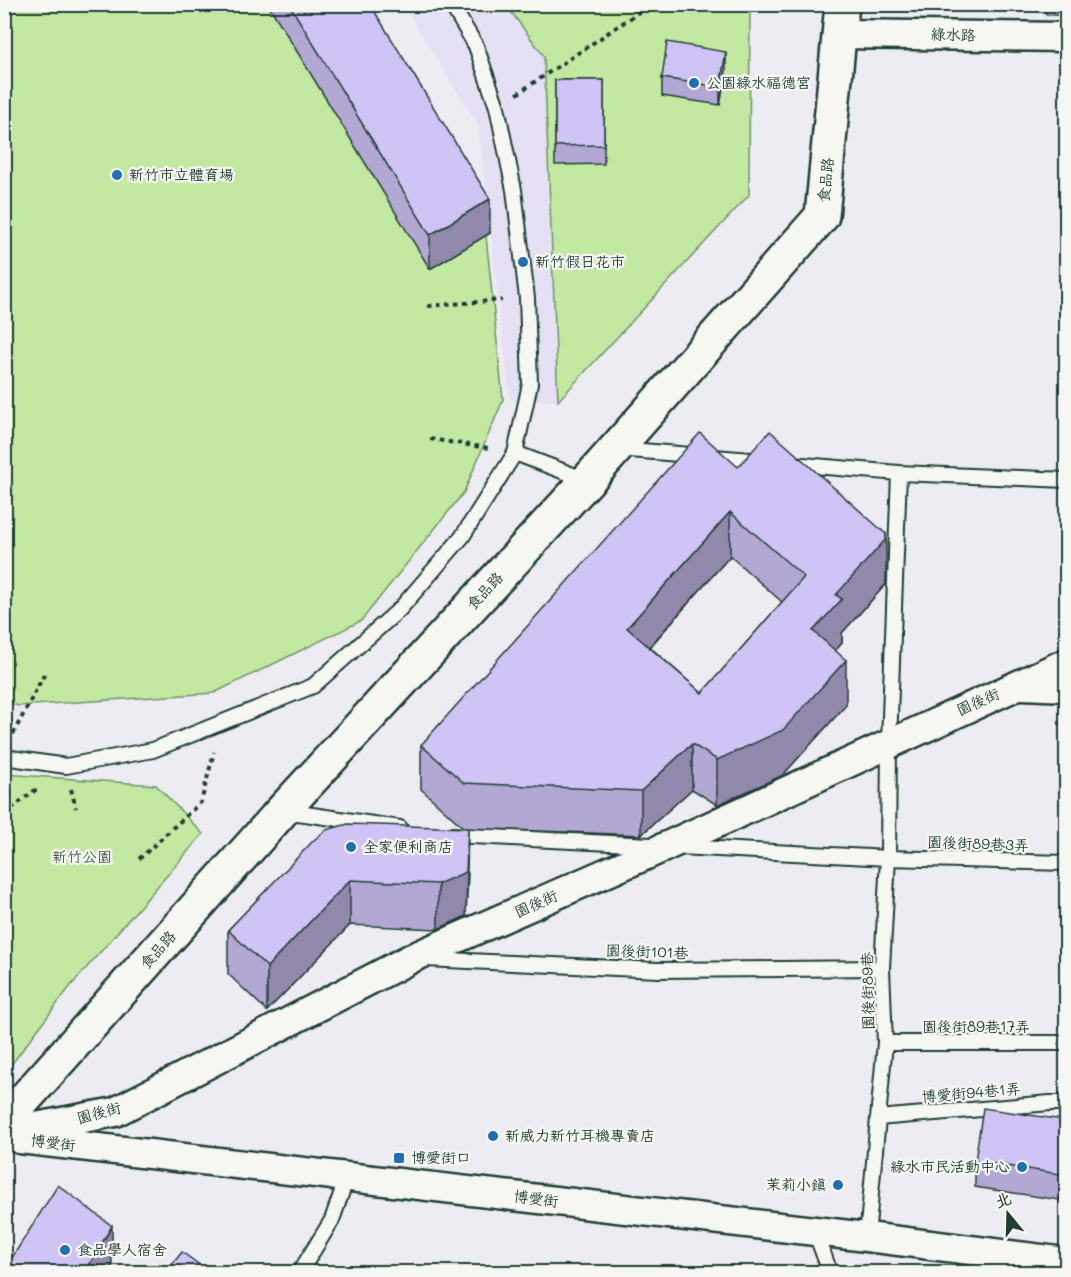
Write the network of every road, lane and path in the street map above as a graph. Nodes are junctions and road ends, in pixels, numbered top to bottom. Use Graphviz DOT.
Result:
graph roads {
  1 [pos="450,4"];
  2 [pos="651,4"];
  3 [pos="841,19"];
  4 [pos="1066,37"];
  5 [pos="497,107"];
  6 [pos="527,298"];
  7 [pos="428,306"];
  8 [pos="430,439"];
  9 [pos="615,449"];
  10 [pos="515,453"];
  11 [pos="899,473"];
  12 [pos="588,480"];
  13 [pos="1066,480"];
  14 [pos="1066,663"];
  15 [pos="45,673"];
  16 [pos="1017,685"];
  17 [pos="1066,687"];
  18 [pos="222,723"];
  19 [pos="10,741"];
  20 [pos="889,743"];
  21 [pos="4,758"];
  22 [pos="66,766"];
  23 [pos="282,811"];
  24 [pos="4,814"];
  25 [pos="419,831"];
  26 [pos="441,834"];
  27 [pos="667,846"];
  28 [pos="888,858"];
  29 [pos="139,859"];
  30 [pos="1066,863"];
  31 [pos="412,958"];
  32 [pos="882,968"];
  33 [pos="885,1043"];
  34 [pos="1066,1043"];
  35 [pos="1066,1103"];
  36 [pos="878,1118"];
  37 [pos="4,1122"];
  38 [pos="4,1135"];
  39 [pos="347,1177"];
  40 [pos="815,1231"];
  41 [pos="867,1237"];
  42 [pos="1066,1262"];
  43 [pos="300,1272"];
  44 [pos="830,1272"];
  1 -- 5 [label="lane"];
  2 -- 5 [label="path"];
  3 -- 4 [label="street, 綠水路"];
  3 -- 9 [label="street, 食品路"];
  5 -- 6 [label="lane"];
  6 -- 7 [label="path"];
  6 -- 10 [label="lane"];
  8 -- 10 [label="path"];
  9 -- 11 [label="lane"];
  9 -- 12 [label="street, 食品路"];
  10 -- 12 [label="lane"];
  10 -- 18 [label="lane"];
  11 -- 13 [label="lane"];
  11 -- 20 [label="lane, 園後街89巷"];
  12 -- 23 [label="street, 食品路"];
  14 -- 16 [label="street, 園後街"];
  15 -- 19 [label="path"];
  16 -- 17 [label="street"];
  16 -- 20 [label="street, 園後街"];
  18 -- 22 [label="lane"];
  18 -- 29 [label="path"];
  20 -- 27 [label="street, 園後街"];
  20 -- 28 [label="lane, 園後街89巷"];
  21 -- 22 [label="lane"];
  22 -- 24 [label="path"];
  23 -- 25 [label="lane"];
  23 -- 37 [label="street, 食品路"];
  26 -- 27 [label="lane, 園後街89巷3弄"];
  27 -- 28 [label="lane, 園後街89巷3弄"];
  27 -- 31 [label="street, 園後街"];
  28 -- 30 [label="lane, 園後街89巷3弄"];
  28 -- 32 [label="lane, 園後街89巷"];
  31 -- 32 [label="lane, 園後街101巷"];
  31 -- 38 [label="street, 園後街"];
  32 -- 33 [label="lane, 園後街89巷"];
  33 -- 34 [label="lane, 園後街89巷17弄"];
  33 -- 36 [label="lane, 園後街89巷"];
  35 -- 36 [label="lane, 博愛街94巷1弄"];
  36 -- 41 [label="lane, 園後街89巷"];
  38 -- 39 [label="street, 博愛街"];
  39 -- 40 [label="street, 博愛街"];
  39 -- 43 [label="lane"];
  40 -- 41 [label="street, 博愛街"];
  40 -- 44 [label="lane"];
  41 -- 42 [label="street, 博愛街"];
}
